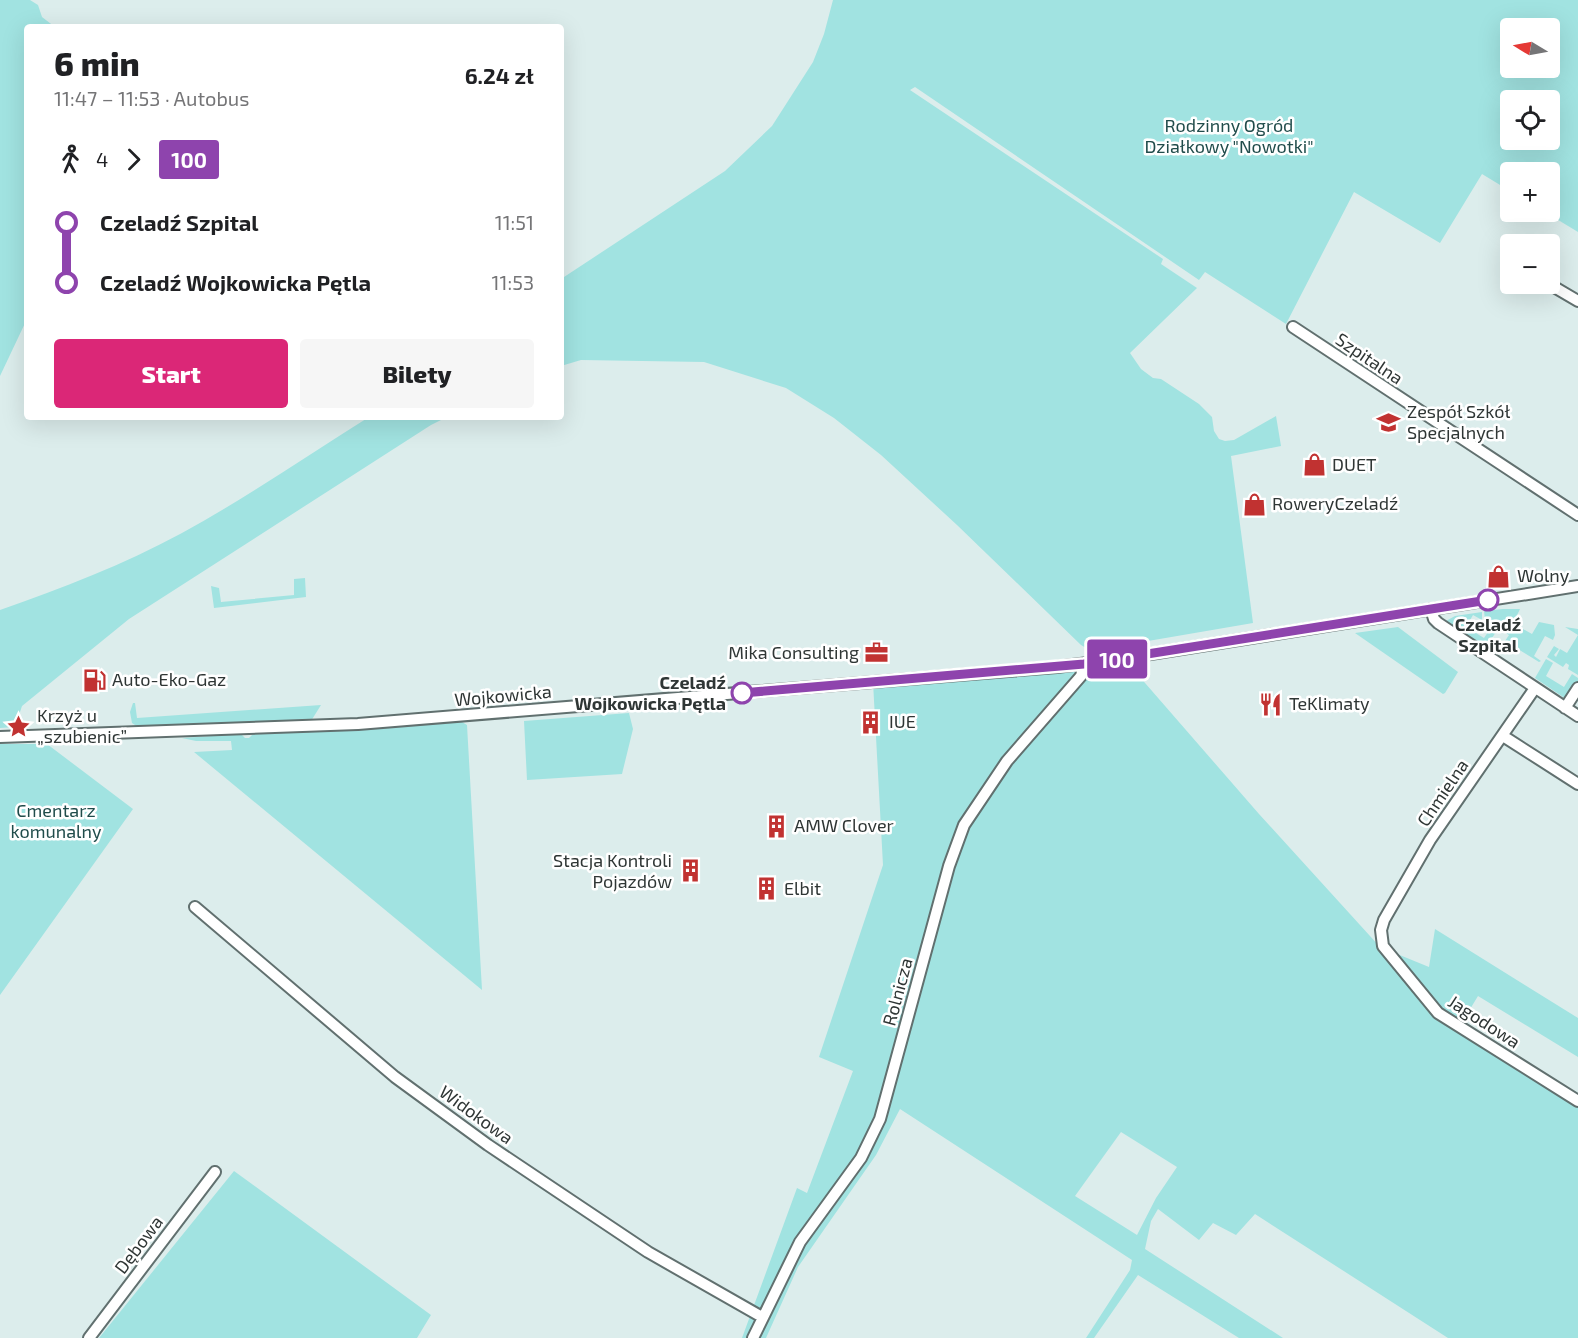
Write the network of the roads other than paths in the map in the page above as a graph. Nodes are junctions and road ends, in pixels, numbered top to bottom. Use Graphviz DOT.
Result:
graph roads {
  1 [pos="1560,290"];
  2 [pos="1578,301"];
  3 [pos="1293,327"];
  4 [pos="1578,515"];
  5 [pos="1578,586"];
  6 [pos="1431,609"];
  7 [pos="1084,664"];
  8 [pos="1578,687"];
  9 [pos="1534,688"];
  10 [pos="1566,708"];
  11 [pos="1578,716"];
  12 [pos="1503,736"];
  13 [pos="0,737"];
  14 [pos="1578,784"];
  15 [pos="195,907"];
  16 [pos="1384,920"];
  17 [pos="1578,1101"];
  18 [pos="215,1172"];
  19 [pos="762,1317"];
  20 [pos="89,1338"];
  21 [pos="753,1338"];
  1 -- 2 [label="street"];
  3 -- 4 [label="street, Szpitalna"];
  5 -- 6 [label="street, Wojkowicka"];
  6 -- 7 [label="street, Wojkowicka"];
  6 -- 9 [label="street"];
  7 -- 13 [label="street, Wojkowicka"];
  7 -- 19 [label="street, Rolnicza"];
  8 -- 10 [label="street"];
  9 -- 10 [label="street"];
  9 -- 12 [label="street, Chmielna"];
  10 -- 11 [label="street"];
  12 -- 14 [label="street"];
  12 -- 16 [label="street, Chmielna"];
  15 -- 19 [label="street, Widokowa"];
  16 -- 17 [label="street, Jagodowa"];
  18 -- 20 [label="street, Dębowa"];
  19 -- 21 [label="street, Rolnicza"];
}
